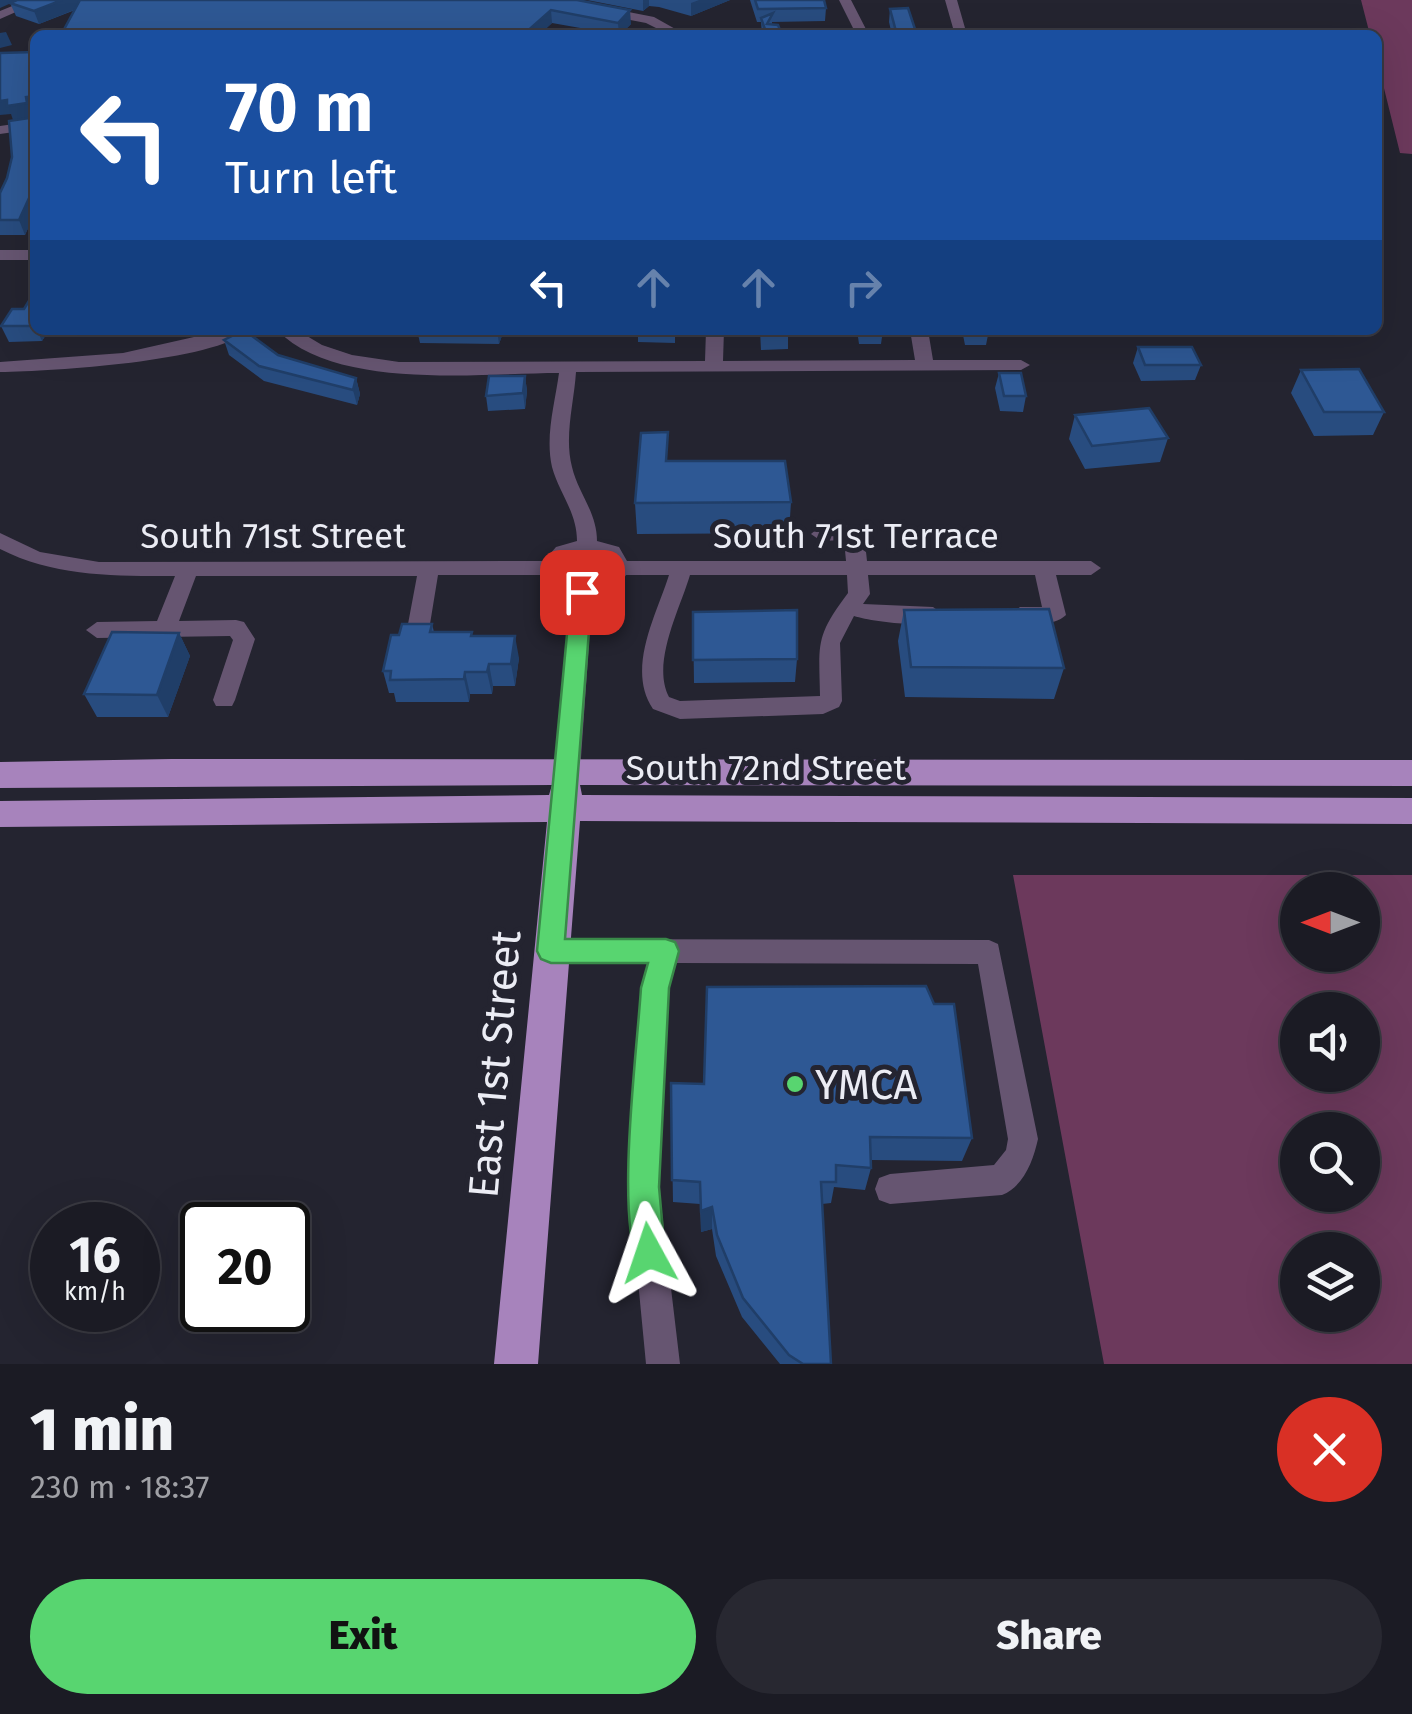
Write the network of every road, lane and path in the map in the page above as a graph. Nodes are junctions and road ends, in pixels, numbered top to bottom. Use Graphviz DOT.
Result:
graph roads {
  1 [pos="37,0"];
  2 [pos="845,0"];
  3 [pos="951,0"];
  4 [pos="588,8"];
  5 [pos="0,15"];
  6 [pos="670,30"];
  7 [pos="861,30"];
  8 [pos="960,30"];
  9 [pos="30,127"];
  10 [pos="0,130"];
  11 [pos="0,256"];
  12 [pos="30,256"];
  13 [pos="226,335"];
  14 [pos="292,335"];
  15 [pos="715,335"];
  16 [pos="920,335"];
  17 [pos="1020,365"];
  18 [pos="714,366"];
  19 [pos="924,366"];
  20 [pos="0,367"];
  21 [pos="568,368"];
  22 [pos="821,534"];
  23 [pos="0,540"];
  24 [pos="587,545"];
  25 [pos="430,568"];
  26 [pos="552,568"];
  27 [pos="620,568"];
  28 [pos="682,568"];
  29 [pos="858,568"];
  30 [pos="1091,568"];
  31 [pos="188,569"];
  32 [pos="1044,569"];
  33 [pos="582,592"];
  34 [pos="852,608"];
  35 [pos="964,615"];
  36 [pos="1000,615"];
  37 [pos="419,624"];
  38 [pos="165,629"];
  39 [pos="97,630"];
  40 [pos="224,700"];
  41 [pos="1412,772"];
  42 [pos="0,775"];
  43 [pos="566,790"];
  44 [pos="1412,811"];
  45 [pos="0,814"];
  46 [pos="551,951"];
  47 [pos="666,951"];
  48 [pos="890,1190"];
  49 [pos="516,1364"];
  50 [pos="662,1364"];
  1 -- 5 [label="street"];
  2 -- 7 [label="street"];
  3 -- 8 [label="street"];
  4 -- 6 [label="street"];
  9 -- 10 [label="street"];
  11 -- 12 [label="street"];
  13 -- 20 [label="street"];
  14 -- 21 [label="street"];
  15 -- 18 [label="street"];
  16 -- 19 [label="street"];
  17 -- 19 [label="street"];
  18 -- 19 [label="street"];
  18 -- 21 [label="street"];
  21 -- 24 [label="street"];
  22 -- 29 [label="street"];
  23 -- 31 [label="street, South 71st Street"];
  24 -- 26 [label="street"];
  24 -- 27 [label="street"];
  25 -- 26 [label="street, South 71st Street"];
  25 -- 31 [label="street, South 71st Street"];
  25 -- 37 [label="street"];
  26 -- 33 [label="street"];
  27 -- 28 [label="street, South 71st Terrace"];
  27 -- 33 [label="street"];
  28 -- 29 [label="street, South 71st Terrace"];
  28 -- 34 [label="street"];
  29 -- 32 [label="street, South 71st Terrace"];
  29 -- 34 [label="street"];
  30 -- 32 [label="street, South 71st Terrace"];
  31 -- 38 [label="street"];
  32 -- 36 [label="street"];
  33 -- 43 [label="street"];
  34 -- 35 [label="street"];
  38 -- 39 [label="street"];
  38 -- 40 [label="street"];
  41 -- 43 [label="main road, South 72nd Street"];
  42 -- 43 [label="main road, South 72nd Street"];
  43 -- 44 [label="main road, South 72nd Street"];
  43 -- 45 [label="main road, South 72nd Street"];
  43 -- 46 [label="main road, East 1st Street"];
  46 -- 47 [label="street"];
  46 -- 49 [label="main road, East 1st Street"];
  47 -- 48 [label="street"];
  47 -- 50 [label="street"];
}
